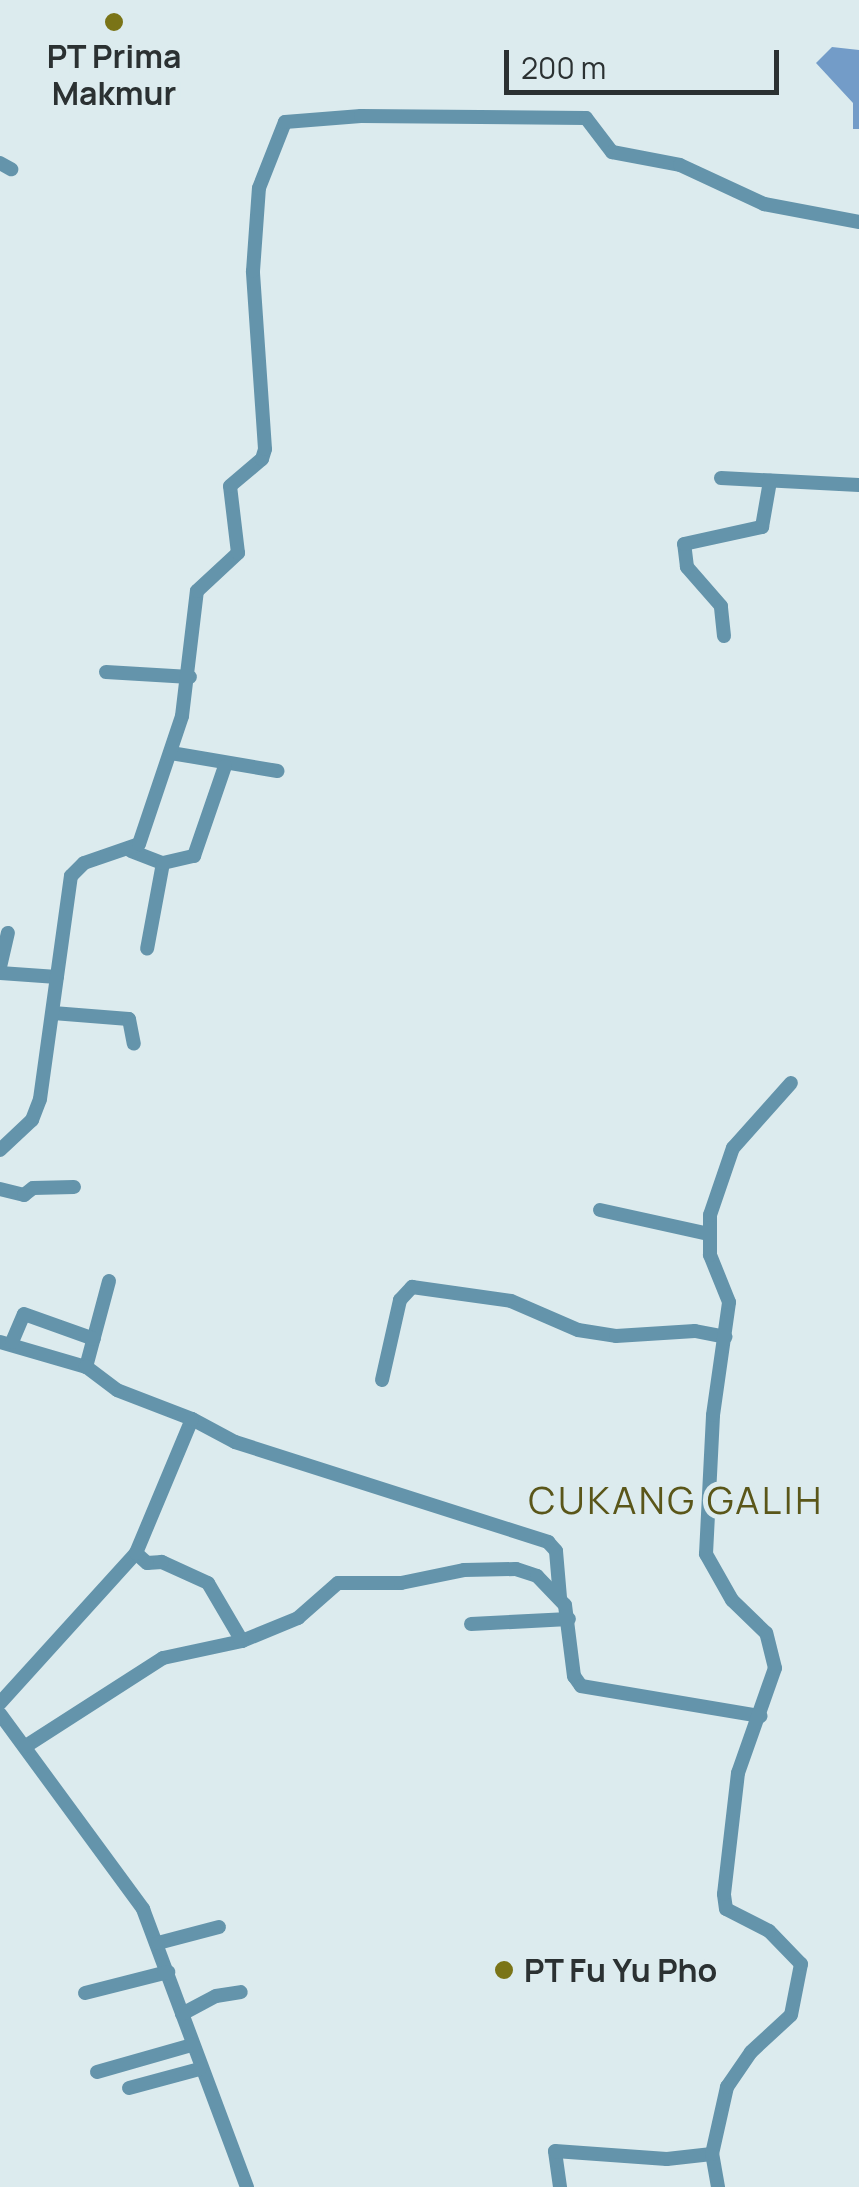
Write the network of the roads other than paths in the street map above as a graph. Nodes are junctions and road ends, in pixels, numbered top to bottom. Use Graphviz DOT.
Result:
graph roads {
  1 [pos="859,222"];
  2 [pos="721,478"];
  3 [pos="770,481"];
  4 [pos="859,484"];
  5 [pos="724,636"];
  6 [pos="106,672"];
  7 [pos="190,677"];
  8 [pos="171,754"];
  9 [pos="224,766"];
  10 [pos="277,772"];
  11 [pos="132,850"];
  12 [pos="163,863"];
  13 [pos="8,932"];
  14 [pos="147,949"];
  15 [pos="0,970"];
  16 [pos="58,977"];
  17 [pos="54,1013"];
  18 [pos="134,1044"];
  19 [pos="790,1084"];
  20 [pos="0,1150"];
  21 [pos="74,1188"];
  22 [pos="0,1189"];
  23 [pos="600,1210"];
  24 [pos="710,1234"];
  25 [pos="110,1280"];
  26 [pos="724,1337"];
  27 [pos="94,1339"];
  28 [pos="6,1342"];
  29 [pos="86,1367"];
  30 [pos="382,1380"];
  31 [pos="192,1419"];
  32 [pos="136,1553"];
  33 [pos="560,1598"];
  34 [pos="569,1620"];
  35 [pos="471,1624"];
  36 [pos="242,1641"];
  37 [pos="0,1702"];
  38 [pos="0,1714"];
  39 [pos="761,1716"];
  40 [pos="26,1746"];
  41 [pos="218,1927"];
  42 [pos="158,1943"];
  43 [pos="168,1972"];
  44 [pos="241,1992"];
  45 [pos="85,1993"];
  46 [pos="182,2014"];
  47 [pos="192,2046"];
  48 [pos="200,2068"];
  49 [pos="97,2072"];
  50 [pos="128,2088"];
  51 [pos="712,2154"];
  52 [pos="247,2187"];
  53 [pos="560,2187"];
  54 [pos="718,2187"];
  1 -- 7 [label="street"];
  2 -- 3 [label="street"];
  3 -- 4 [label="street"];
  3 -- 5 [label="street"];
  6 -- 7 [label="street"];
  7 -- 8 [label="street"];
  8 -- 9 [label="street"];
  8 -- 11 [label="street"];
  9 -- 10 [label="street"];
  9 -- 12 [label="street"];
  11 -- 12 [label="street"];
  11 -- 16 [label="street"];
  12 -- 14 [label="street"];
  13 -- 15 [label="street"];
  15 -- 16 [label="street"];
  16 -- 17 [label="street"];
  17 -- 18 [label="street"];
  17 -- 20 [label="street"];
  19 -- 24 [label="street"];
  21 -- 22 [label="street"];
  23 -- 24 [label="street"];
  24 -- 26 [label="street"];
  25 -- 27 [label="street"];
  26 -- 30 [label="street"];
  26 -- 39 [label="street"];
  27 -- 28 [label="street"];
  27 -- 29 [label="street"];
  28 -- 29 [label="street"];
  29 -- 31 [label="street"];
  31 -- 32 [label="street"];
  31 -- 33 [label="street"];
  32 -- 36 [label="street"];
  32 -- 37 [label="street"];
  33 -- 34 [label="street"];
  33 -- 36 [label="street"];
  34 -- 35 [label="street"];
  34 -- 39 [label="street"];
  36 -- 40 [label="street"];
  38 -- 40 [label="street"];
  39 -- 51 [label="street"];
  40 -- 42 [label="street"];
  41 -- 42 [label="street"];
  42 -- 43 [label="street"];
  43 -- 45 [label="street"];
  43 -- 46 [label="street"];
  44 -- 46 [label="street"];
  46 -- 47 [label="street"];
  47 -- 48 [label="street"];
  47 -- 49 [label="street"];
  48 -- 50 [label="street"];
  48 -- 52 [label="street"];
  51 -- 53 [label="street"];
  51 -- 54 [label="street"];
}
